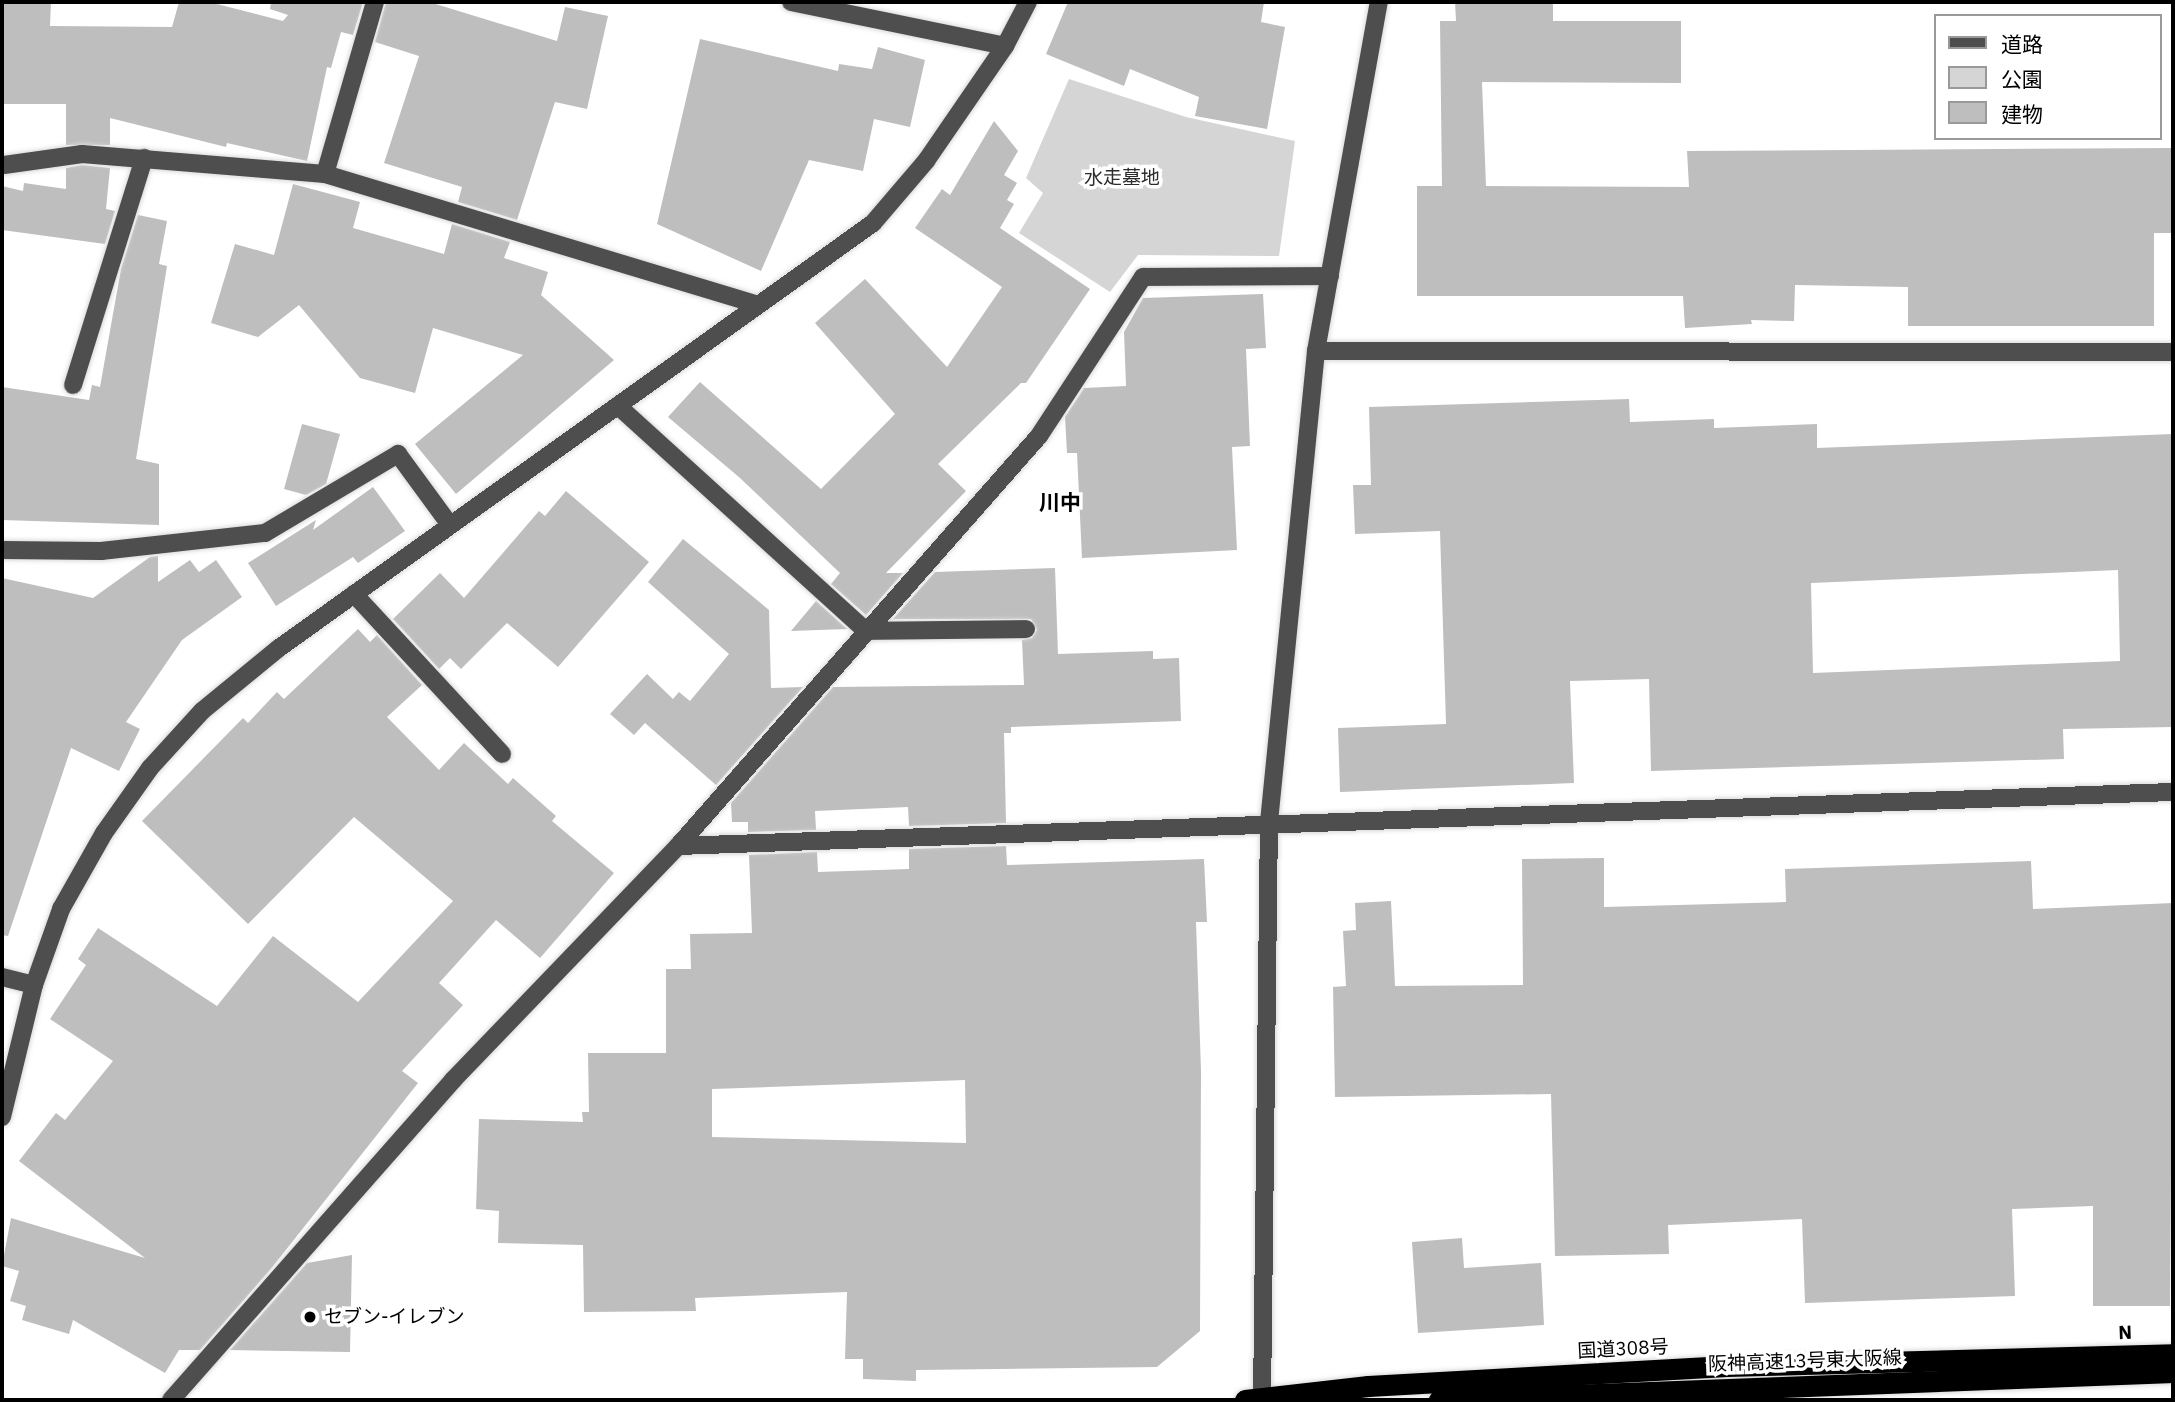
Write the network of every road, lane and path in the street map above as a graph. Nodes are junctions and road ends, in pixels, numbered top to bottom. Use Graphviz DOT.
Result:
graph roads {
  1 [pos="375,2"];
  2 [pos="791,2"];
  3 [pos="1028,2"];
  4 [pos="1379,2"];
  5 [pos="1004,47"];
  6 [pos="144,158"];
  7 [pos="4,165"];
  8 [pos="325,174"];
  9 [pos="1330,276"];
  10 [pos="758,305"];
  11 [pos="1316,351"];
  12 [pos="2173,352"];
  13 [pos="73,385"];
  14 [pos="618,406"];
  15 [pos="450,525"];
  16 [pos="2,550"];
  17 [pos="354,594"];
  18 [pos="1026,629"];
  19 [pos="866,631"];
  20 [pos="502,754"];
  21 [pos="2173,792"];
  22 [pos="1269,822"];
  23 [pos="678,846"];
  24 [pos="2,977"];
  25 [pos="34,985"];
  26 [pos="2,1117"];
  27 [pos="2173,1354"];
  28 [pos="2173,1372"];
  29 [pos="171,1400"];
  30 [pos="1256,1400"];
  31 [pos="1439,1400"];
  1 -- 8 [label="street"];
  2 -- 5 [label="street"];
  3 -- 5 [label="street"];
  4 -- 9 [label="street"];
  5 -- 10 [label="street"];
  6 -- 7 [label="street"];
  6 -- 8 [label="street"];
  6 -- 13 [label="street"];
  8 -- 10 [label="street"];
  9 -- 11 [label="street"];
  9 -- 19 [label="street"];
  10 -- 14 [label="street"];
  11 -- 12 [label="street"];
  11 -- 22 [label="street"];
  14 -- 15 [label="street"];
  14 -- 19 [label="street"];
  15 -- 16 [label="street"];
  15 -- 17 [label="street"];
  17 -- 20 [label="street"];
  17 -- 25 [label="street"];
  18 -- 19 [label="street"];
  19 -- 23 [label="street"];
  21 -- 22 [label="street"];
  22 -- 23 [label="street"];
  22 -- 30 [label="street"];
  23 -- 29 [label="street"];
  24 -- 25 [label="street"];
  25 -- 26 [label="street"];
  27 -- 30 [label="highway, 国道308号"];
  28 -- 31 [label="highway, 阪神高速13号東大阪線"];
}
